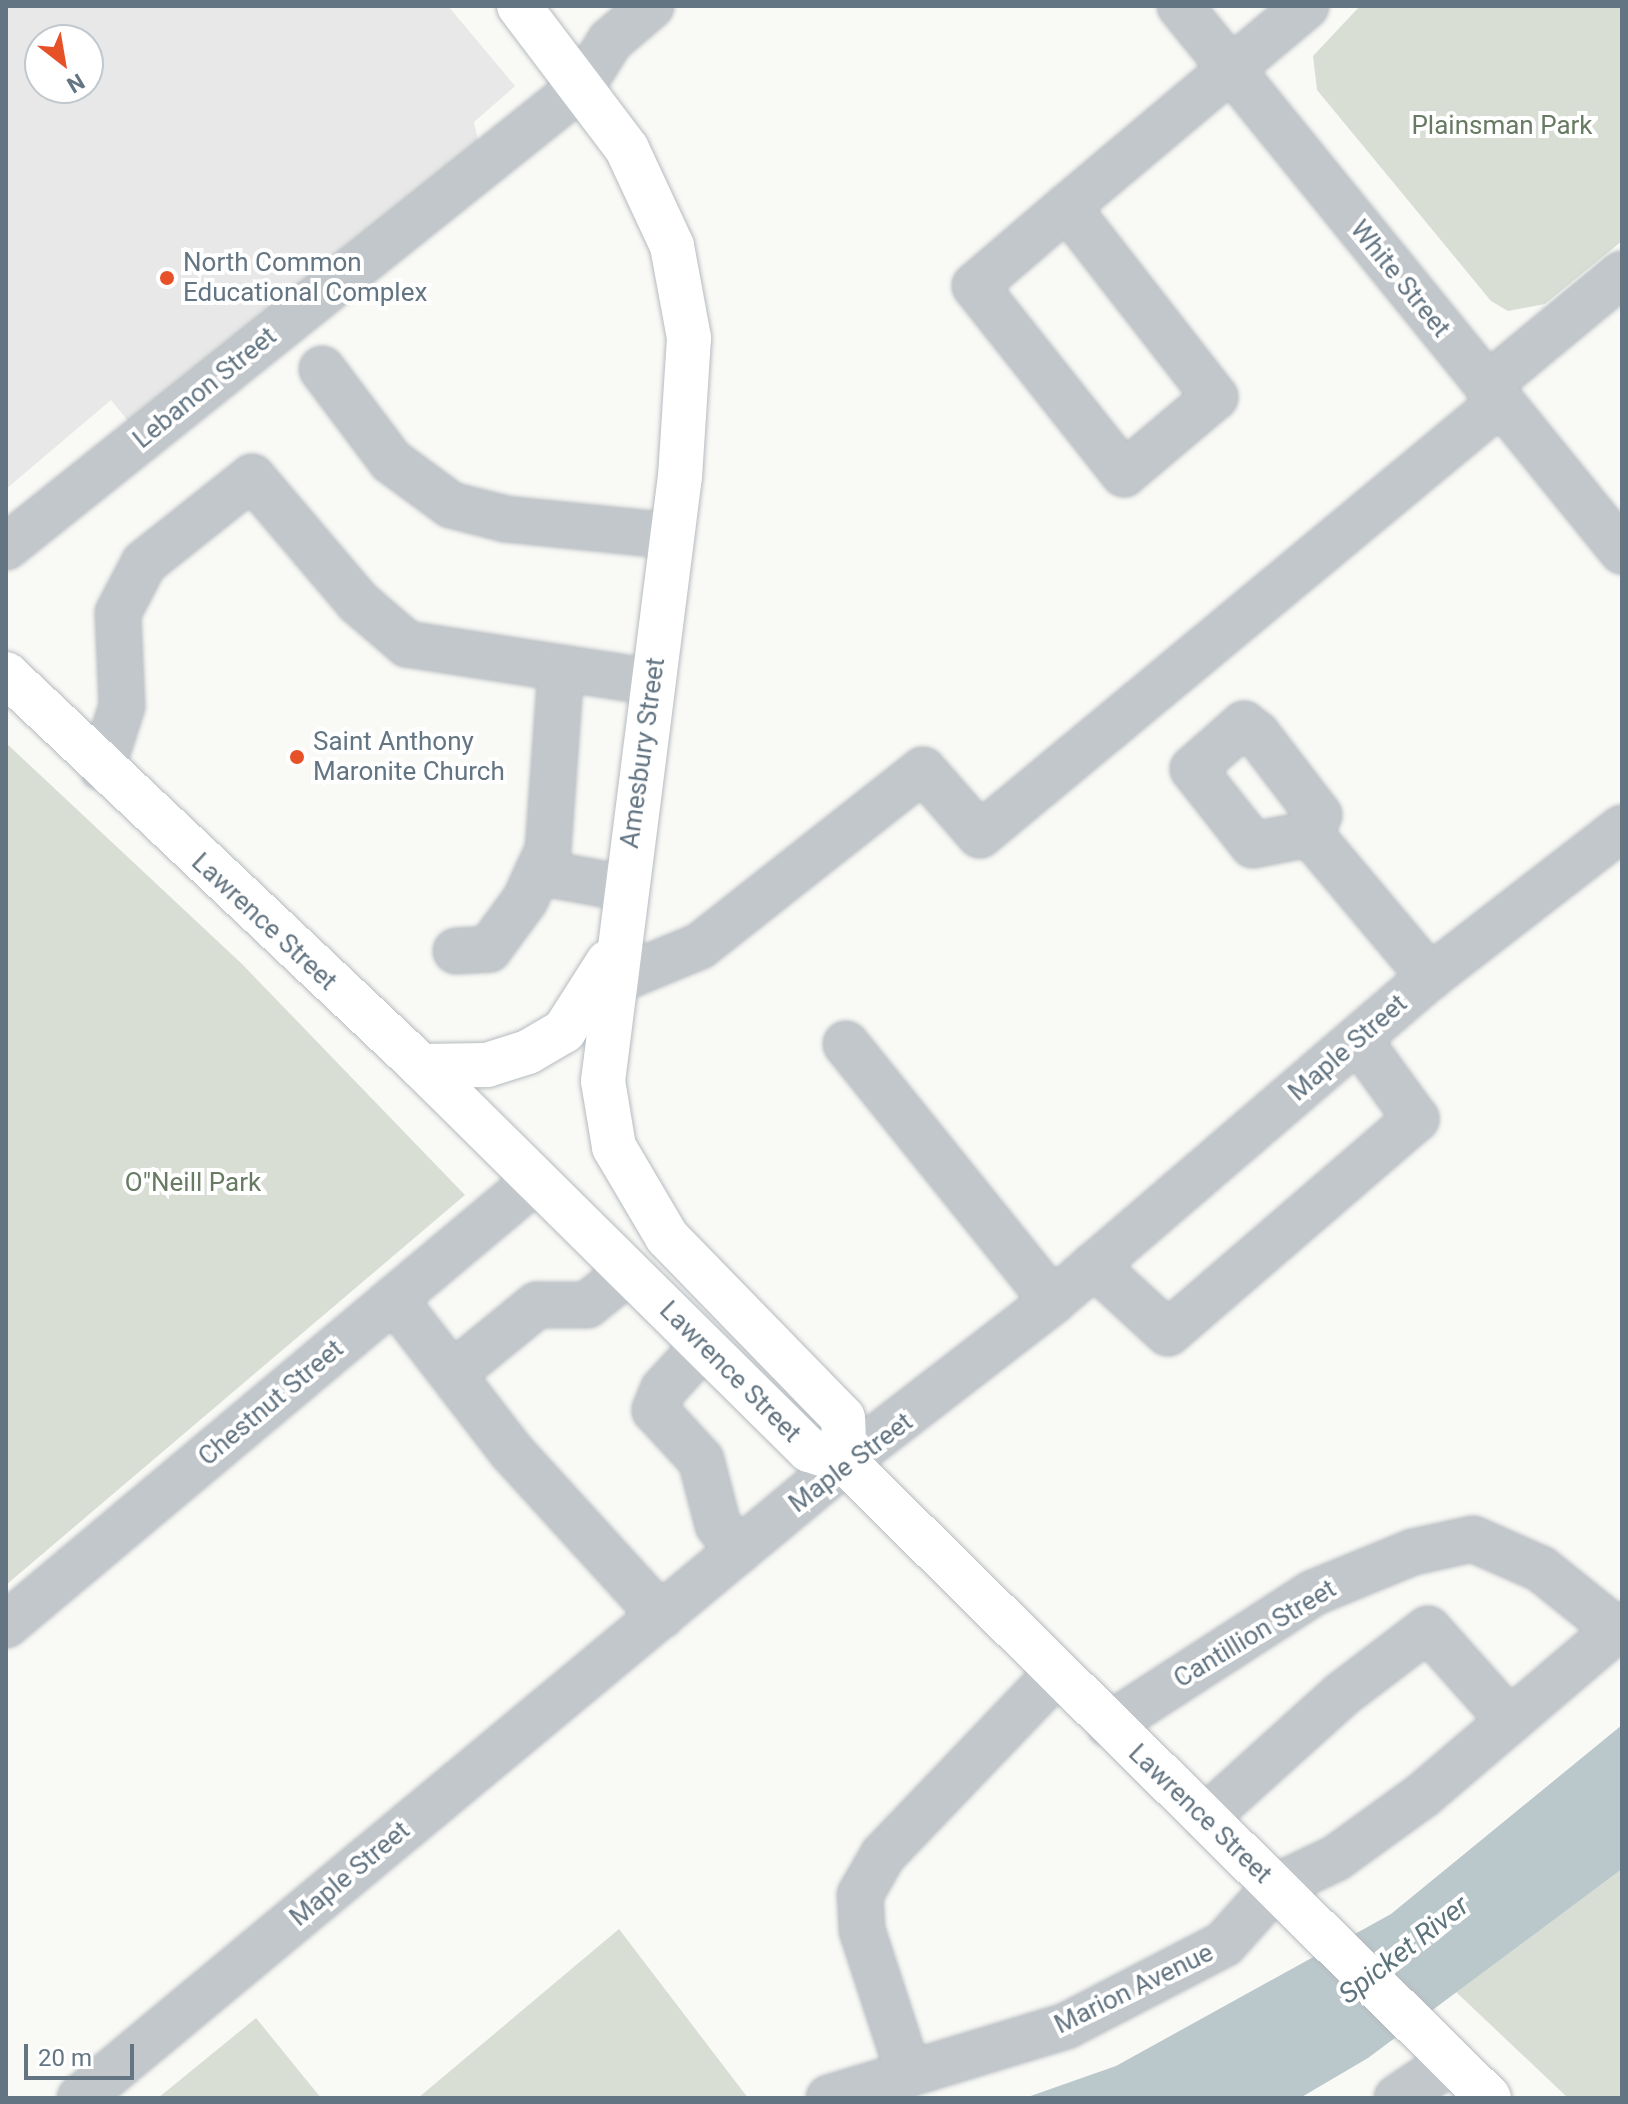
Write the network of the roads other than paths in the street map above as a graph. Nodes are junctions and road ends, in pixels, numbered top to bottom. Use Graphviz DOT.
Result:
graph roads {
  1 [pos="519,6"];
  2 [pos="651,6"];
  3 [pos="1180,6"];
  4 [pos="1306,6"];
  5 [pos="1231,69"];
  6 [pos="582,86"];
  7 [pos="1067,207"];
  8 [pos="1622,274"];
  9 [pos="322,369"];
  10 [pos="1494,394"];
  11 [pos="672,536"];
  12 [pos="6,547"];
  13 [pos="1622,551"];
  14 [pos="561,670"];
  15 [pos="6,674"];
  16 [pos="653,682"];
  17 [pos="102,768"];
  18 [pos="1622,828"];
  19 [pos="1310,834"];
  20 [pos="538,872"];
  21 [pos="625,888"];
  22 [pos="456,951"];
  23 [pos="614,964"];
  24 [pos="1430,977"];
  25 [pos="1358,1039"];
  26 [pos="846,1044"];
  27 [pos="421,1066"];
  28 [pos="536,1180"];
  29 [pos="1094,1265"];
  30 [pos="628,1272"];
  31 [pos="394,1299"];
  32 [pos="1053,1301"];
  33 [pos="703,1346"];
  34 [pos="455,1372"];
  35 [pos="845,1462"];
  36 [pos="739,1550"];
  37 [pos="661,1616"];
  38 [pos="6,1625"];
  39 [pos="1619,1628"];
  40 [pos="1057,1673"];
  41 [pos="1510,1721"];
  42 [pos="1109,1725"];
  43 [pos="1205,1818"];
  44 [pos="1275,1887"];
  45 [pos="1439,2049"];
  46 [pos="909,2074"];
  47 [pos="80,2098"];
  48 [pos="829,2098"];
  49 [pos="1397,2098"];
  50 [pos="1489,2098"];
  1 -- 6 [label="main road, Amesbury Street"];
  2 -- 6 [label="street, Lebanon Street"];
  3 -- 5 [label="street, White Street"];
  4 -- 5 [label="street"];
  5 -- 7 [label="street"];
  5 -- 10 [label="street, White Street"];
  6 -- 11 [label="main road, Amesbury Street"];
  6 -- 12 [label="street, Lebanon Street"];
  7 -- 7 [label="street"];
  8 -- 10 [label="street"];
  9 -- 11 [label="street"];
  10 -- 13 [label="street, White Street"];
  10 -- 23 [label="street"];
  11 -- 16 [label="main road, Amesbury Street"];
  14 -- 16 [label="street"];
  14 -- 17 [label="street"];
  14 -- 20 [label="street"];
  15 -- 17 [label="main road, Lawrence Street"];
  16 -- 21 [label="main road, Amesbury Street"];
  17 -- 27 [label="main road, Lawrence Street"];
  18 -- 24 [label="street, Maple Street"];
  19 -- 24 [label="street"];
  20 -- 21 [label="street"];
  20 -- 22 [label="street"];
  21 -- 23 [label="main road, Amesbury Street"];
  23 -- 27 [label="main road"];
  23 -- 35 [label="main road, Amesbury Street"];
  24 -- 25 [label="street, Maple Street"];
  25 -- 29 [label="street, Maple Street"];
  25 -- 29 [label="street"];
  26 -- 32 [label="street"];
  27 -- 28 [label="main road, Lawrence Street"];
  28 -- 30 [label="main road, Lawrence Street"];
  28 -- 31 [label="street, Chestnut Street"];
  29 -- 32 [label="street, Maple Street"];
  30 -- 33 [label="main road, Lawrence Street"];
  30 -- 34 [label="street"];
  31 -- 34 [label="street"];
  31 -- 38 [label="street, Chestnut Street"];
  32 -- 35 [label="street, Maple Street"];
  33 -- 35 [label="main road, Lawrence Street"];
  33 -- 36 [label="street"];
  34 -- 37 [label="street"];
  35 -- 36 [label="street, Maple Street"];
  35 -- 40 [label="main road, Lawrence Street"];
  36 -- 37 [label="street, Maple Street"];
  37 -- 47 [label="street, Maple Street"];
  39 -- 41 [label="street, Marion Avenue"];
  39 -- 42 [label="street, Cantillion Street"];
  40 -- 42 [label="main road, Lawrence Street"];
  40 -- 46 [label="street"];
  41 -- 43 [label="street"];
  41 -- 44 [label="street, Marion Avenue"];
  42 -- 43 [label="main road, Lawrence Street"];
  43 -- 44 [label="main road, Lawrence Street"];
  44 -- 45 [label="main road, Lawrence Street"];
  44 -- 46 [label="street, Marion Avenue"];
  45 -- 49 [label="street"];
  45 -- 50 [label="main road, Lawrence Street"];
  46 -- 48 [label="street, Marion Avenue"];
}
